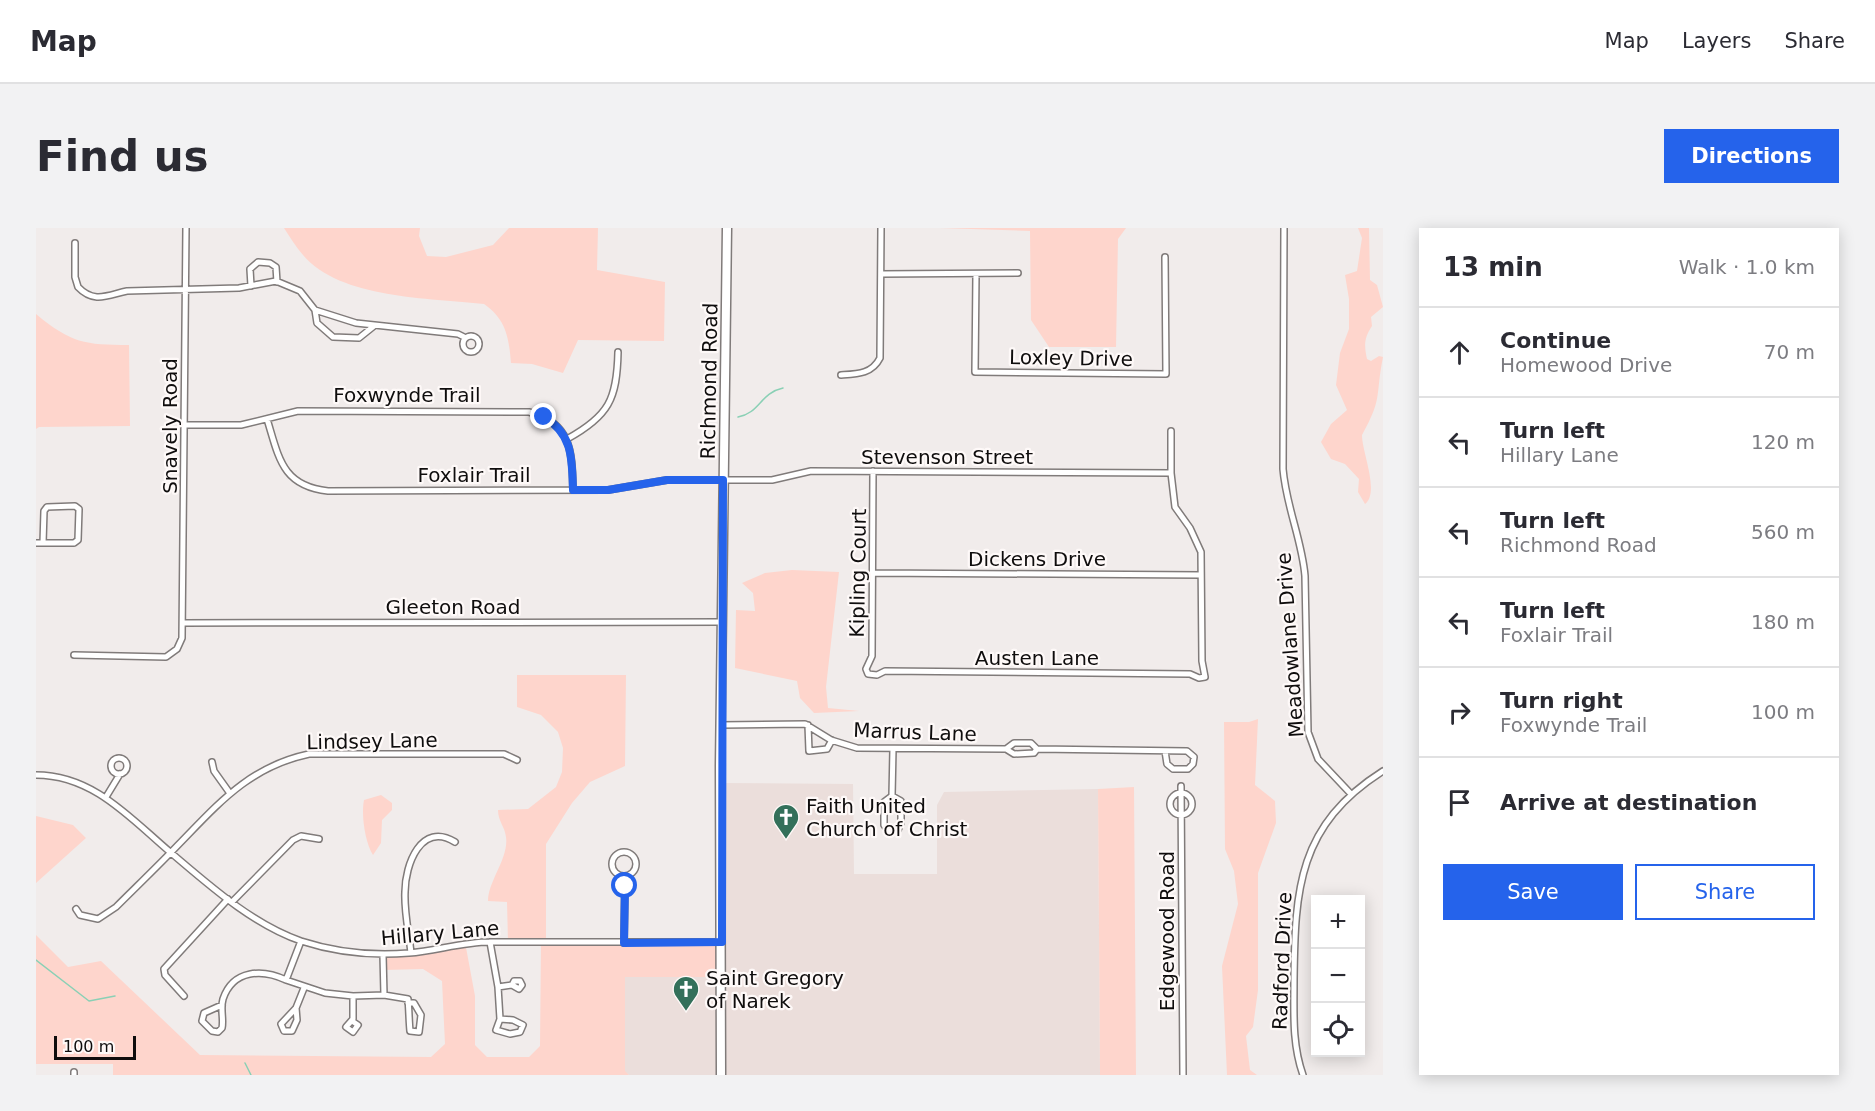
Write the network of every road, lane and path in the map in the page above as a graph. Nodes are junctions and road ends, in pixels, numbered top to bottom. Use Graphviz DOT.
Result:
graph roads {
  1 [pos="186,228"];
  2 [pos="727,228"];
  3 [pos="881,228"];
  4 [pos="1284,228"];
  5 [pos="75,243"];
  6 [pos="1166,257"];
  7 [pos="1018,273"];
  8 [pos="880,274"];
  9 [pos="976,274"];
  10 [pos="277,282"];
  11 [pos="251,286"];
  12 [pos="185,291"];
  13 [pos="315,309"];
  14 [pos="374,326"];
  15 [pos="466,338"];
  16 [pos="618,352"];
  17 [pos="841,375"];
  18 [pos="267,420"];
  19 [pos="186,425"];
  20 [pos="1172,432"];
  21 [pos="567,439"];
  22 [pos="873,471"];
  23 [pos="1171,473"];
  24 [pos="723,480"];
  25 [pos="573,490"];
  26 [pos="36,543"];
  27 [pos="43,543"];
  28 [pos="873,573"];
  29 [pos="1201,575"];
  30 [pos="722,622"];
  31 [pos="184,623"];
  32 [pos="74,655"];
  33 [pos="868,674"];
  34 [pos="721,725"];
  35 [pos="808,725"];
  36 [pos="832,740"];
  37 [pos="893,749"];
  38 [pos="1006,749"];
  39 [pos="1037,749"];
  40 [pos="1165,751"];
  41 [pos="517,760"];
  42 [pos="212,762"];
  43 [pos="1383,771"];
  44 [pos="120,774"];
  45 [pos="36,775"];
  46 [pos="1181,786"];
  47 [pos="229,792"];
  48 [pos="1181,793"];
  49 [pos="1352,794"];
  50 [pos="892,796"];
  51 [pos="106,797"];
  52 [pos="1181,815"];
  53 [pos="319,839"];
  54 [pos="455,842"];
  55 [pos="171,853"];
  56 [pos="625,876"];
  57 [pos="230,900"];
  58 [pos="76,909"];
  59 [pos="301,941"];
  60 [pos="489,942"];
  61 [pos="722,942"];
  62 [pos="624,943"];
  63 [pos="411,953"];
  64 [pos="383,955"];
  65 [pos="286,980"];
  66 [pos="512,985"];
  67 [pos="498,987"];
  68 [pos="304,988"];
  69 [pos="384,995"];
  70 [pos="184,996"];
  71 [pos="353,996"];
  72 [pos="408,1003"];
  73 [pos="222,1005"];
  74 [pos="296,1008"];
  75 [pos="500,1019"];
  76 [pos="352,1021"];
  77 [pos="721,1075"];
  78 [pos="1183,1075"];
  79 [pos="1303,1075"];
  1 -- 12 [label="street, Snavely Road"];
  2 -- 24 [label="main road, Richmond Road"];
  3 -- 8 [label="street"];
  4 -- 49 [label="street, Meadowlane Drive"];
  5 -- 12 [label="street"];
  6 -- 9 [label="street, Loxley Drive"];
  7 -- 9 [label="street"];
  8 -- 9 [label="street"];
  8 -- 17 [label="street"];
  10 -- 11 [label="street"];
  10 -- 11 [label="street"];
  10 -- 13 [label="street"];
  11 -- 12 [label="street"];
  12 -- 19 [label="street, Snavely Road"];
  13 -- 14 [label="street"];
  13 -- 14 [label="street"];
  14 -- 15 [label="street"];
  16 -- 21 [label="street"];
  18 -- 19 [label="street, Foxwynde Trail"];
  18 -- 21 [label="street, Foxwynde Trail"];
  18 -- 25 [label="street, Foxlair Trail"];
  19 -- 31 [label="street, Snavely Road"];
  20 -- 23 [label="street"];
  21 -- 25 [label="street"];
  22 -- 23 [label="street, Stevenson Street"];
  22 -- 24 [label="street, Stevenson Street"];
  22 -- 28 [label="street, Kipling Court"];
  23 -- 29 [label="street"];
  24 -- 25 [label="street, Foxlair Trail"];
  24 -- 30 [label="main road, Richmond Road"];
  26 -- 27 [label="street"];
  27 -- 27 [label="street"];
  28 -- 29 [label="street, Dickens Drive"];
  28 -- 33 [label="street, Kipling Court"];
  29 -- 33 [label="street, Austen Lane"];
  30 -- 31 [label="street, Gleeton Road"];
  30 -- 34 [label="main road, Richmond Road"];
  31 -- 32 [label="street, Snavely Road"];
  34 -- 35 [label="street"];
  34 -- 61 [label="main road, Richmond Road"];
  35 -- 36 [label="street, Marrus Lane"];
  35 -- 36 [label="street"];
  36 -- 37 [label="street, Marrus Lane"];
  37 -- 38 [label="street, Marrus Lane"];
  37 -- 50 [label="street"];
  38 -- 39 [label="street, Marrus Lane"];
  38 -- 39 [label="street, Marrus Lane"];
  39 -- 40 [label="street"];
  40 -- 40 [label="street"];
  41 -- 47 [label="street, Lindsey Lane"];
  42 -- 47 [label="street"];
  43 -- 49 [label="street, Radford Drive"];
  44 -- 51 [label="street"];
  45 -- 51 [label="street, Hillary Lane"];
  46 -- 48 [label="street, Edgewood Road"];
  47 -- 55 [label="street, Lindsey Lane"];
  48 -- 52 [label="street, Edgewood Road"];
  48 -- 52 [label="street"];
  48 -- 52 [label="street"];
  49 -- 79 [label="street, Radford Drive"];
  50 -- 50 [label="street"];
  51 -- 55 [label="street, Hillary Lane"];
  52 -- 78 [label="street, Edgewood Road"];
  53 -- 57 [label="street"];
  54 -- 63 [label="street"];
  55 -- 57 [label="street, Hillary Lane"];
  55 -- 58 [label="street, Lindsey Lane"];
  56 -- 56 [label="street"];
  56 -- 62 [label="street"];
  57 -- 59 [label="street, Hillary Lane"];
  57 -- 70 [label="street"];
  59 -- 64 [label="street, Hillary Lane"];
  59 -- 65 [label="street"];
  60 -- 62 [label="street, Hillary Lane"];
  60 -- 63 [label="street, Hillary Lane"];
  60 -- 67 [label="street"];
  61 -- 62 [label="street, Hillary Lane"];
  61 -- 77 [label="main road, Richmond Road"];
  63 -- 64 [label="street, Hillary Lane"];
  64 -- 69 [label="street"];
  65 -- 68 [label="street"];
  65 -- 73 [label="street"];
  66 -- 67 [label="street"];
  67 -- 75 [label="street"];
  68 -- 71 [label="street"];
  68 -- 74 [label="street"];
  69 -- 71 [label="street"];
  69 -- 72 [label="street"];
  71 -- 76 [label="street"];
  72 -- 72 [label="street"];
  73 -- 73 [label="street"];
  75 -- 75 [label="street"];
}
